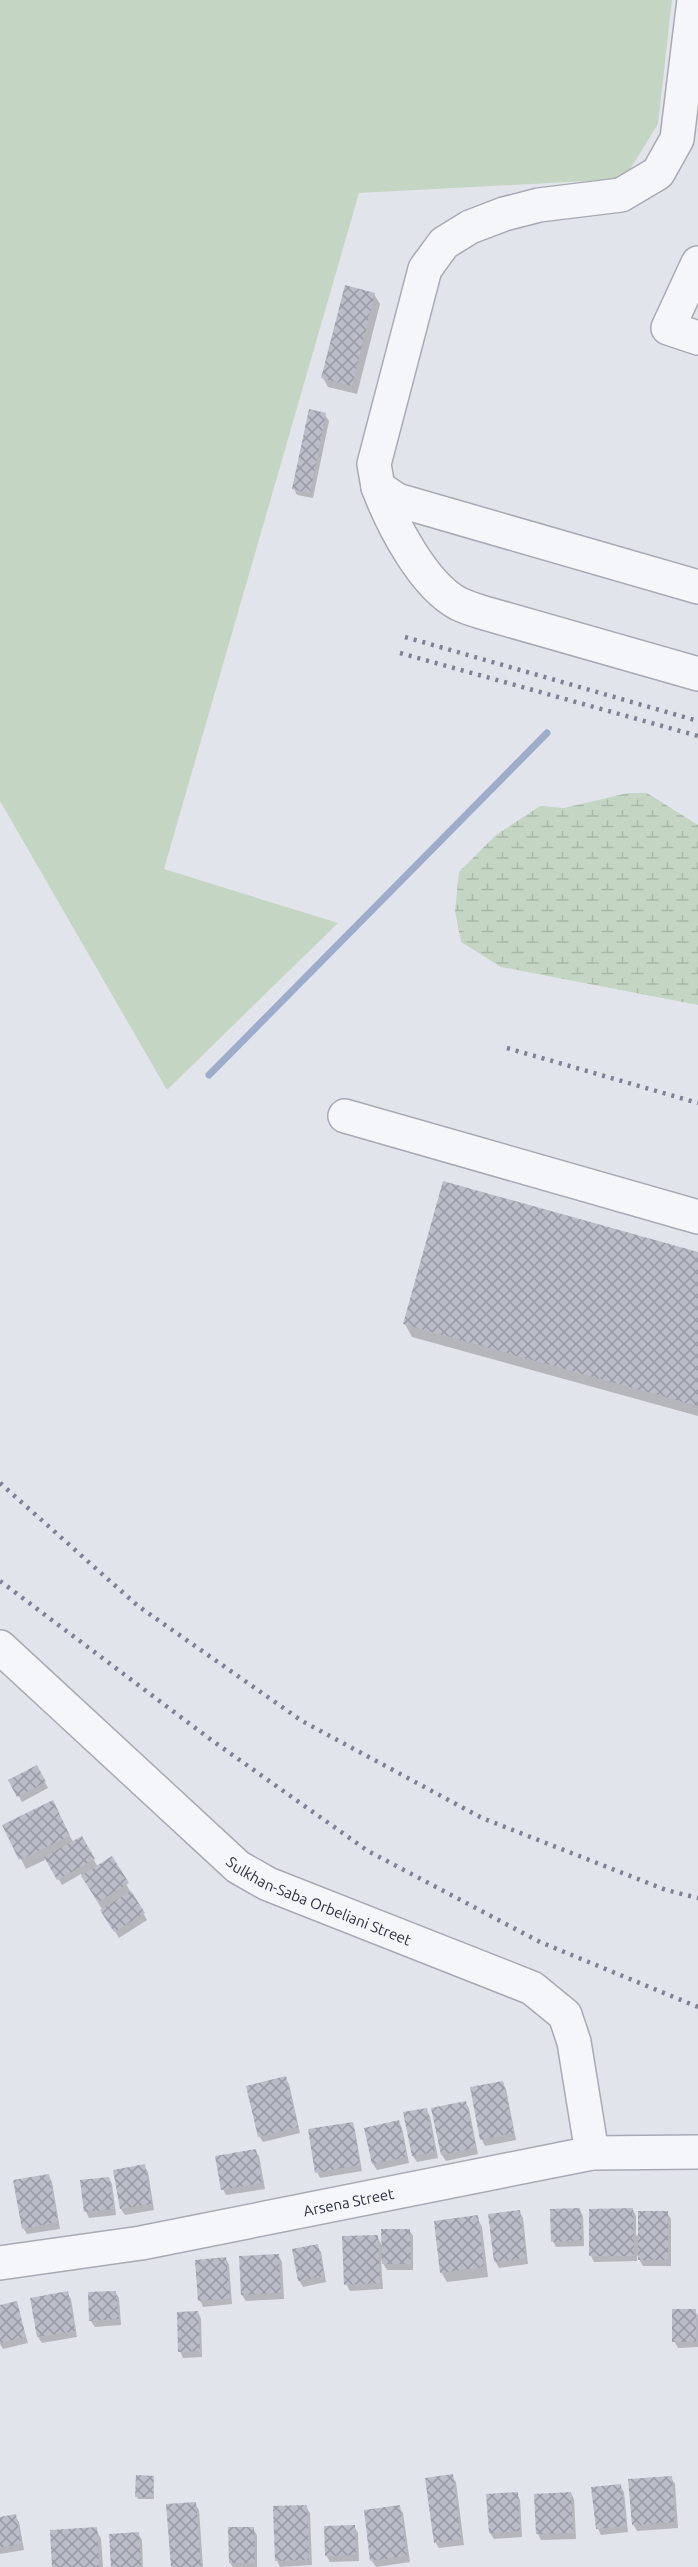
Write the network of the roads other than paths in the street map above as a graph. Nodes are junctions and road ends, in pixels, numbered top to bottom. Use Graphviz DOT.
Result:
graph roads {
  1 [pos="694,0"];
  2 [pos="698,263"];
  3 [pos="698,338"];
  4 [pos="378,487"];
  5 [pos="698,587"];
  6 [pos="698,674"];
  7 [pos="345,1116"];
  8 [pos="698,1217"];
  9 [pos="0,1647"];
  10 [pos="698,2152"];
  11 [pos="592,2153"];
  12 [pos="0,2263"];
  1 -- 4 [label="street"];
  2 -- 3 [label="street"];
  4 -- 5 [label="street"];
  4 -- 6 [label="street"];
  7 -- 8 [label="street"];
  9 -- 11 [label="street, Sulkhan-Saba Orbeliani Street"];
  10 -- 11 [label="street, Arsena Street"];
  11 -- 12 [label="street, Arsena Street"];
}
